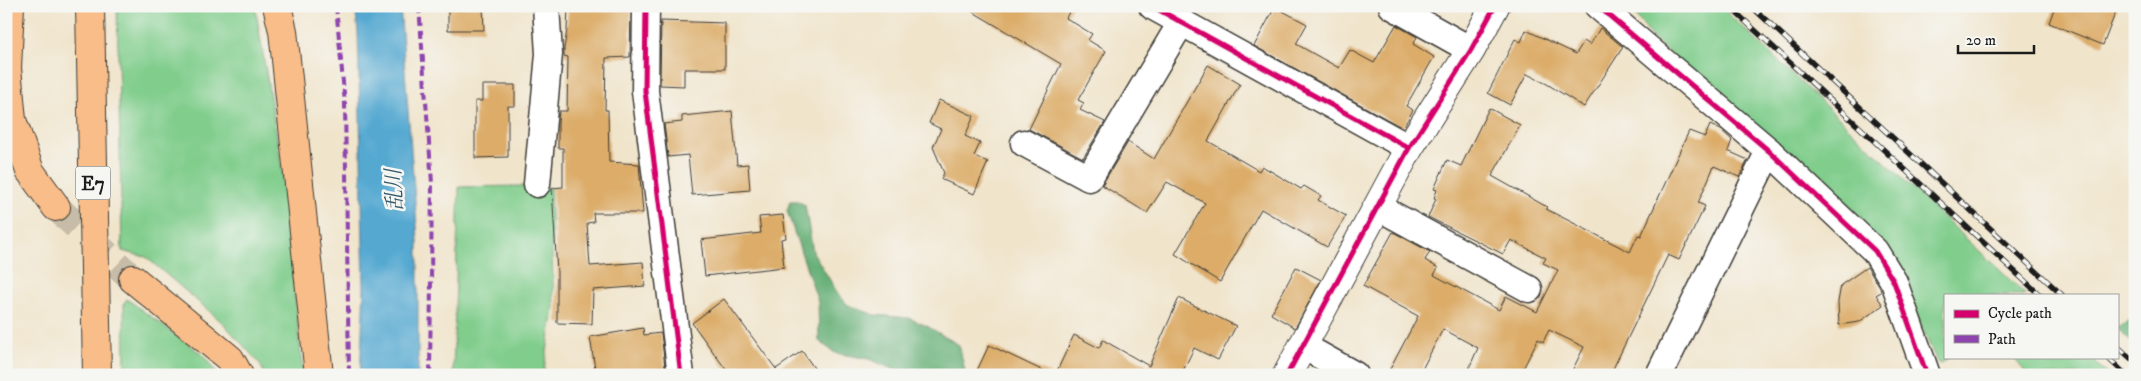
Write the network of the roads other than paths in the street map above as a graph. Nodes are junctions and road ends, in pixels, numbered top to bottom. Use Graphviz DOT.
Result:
graph roads {
  1 [pos="10,6"];
  2 [pos="90,6"];
  3 [pos="277,6"];
  4 [pos="546,6"];
  5 [pos="646,6"];
  6 [pos="1152,6"];
  7 [pos="1392,6"];
  8 [pos="1495,6"];
  9 [pos="1598,6"];
  10 [pos="1181,23"];
  11 [pos="1471,50"];
  12 [pos="1024,143"];
  13 [pos="1409,148"];
  14 [pos="1769,151"];
  15 [pos="536,184"];
  16 [pos="1378,206"];
  17 [pos="56,207"];
  18 [pos="133,279"];
  19 [pos="1529,289"];
  20 [pos="1303,346"];
  21 [pos="97,367"];
  22 [pos="240,375"];
  23 [pos="319,375"];
  24 [pos="681,375"];
  25 [pos="1287,375"];
  26 [pos="1355,375"];
  27 [pos="1659,375"];
  28 [pos="1927,375"];
  1 -- 17 [label="highway"];
  2 -- 21 [label="highway, E7"];
  3 -- 23 [label="highway"];
  4 -- 15 [label="street"];
  5 -- 24 [label="street"];
  6 -- 10 [label="street"];
  7 -- 11 [label="street"];
  8 -- 11 [label="street"];
  9 -- 14 [label="street"];
  10 -- 12 [label="street"];
  10 -- 13 [label="street"];
  11 -- 13 [label="street"];
  13 -- 16 [label="street"];
  14 -- 27 [label="street"];
  14 -- 28 [label="street"];
  16 -- 19 [label="street"];
  16 -- 20 [label="street"];
  18 -- 22 [label="highway"];
  20 -- 25 [label="street"];
  20 -- 26 [label="street"];
}
